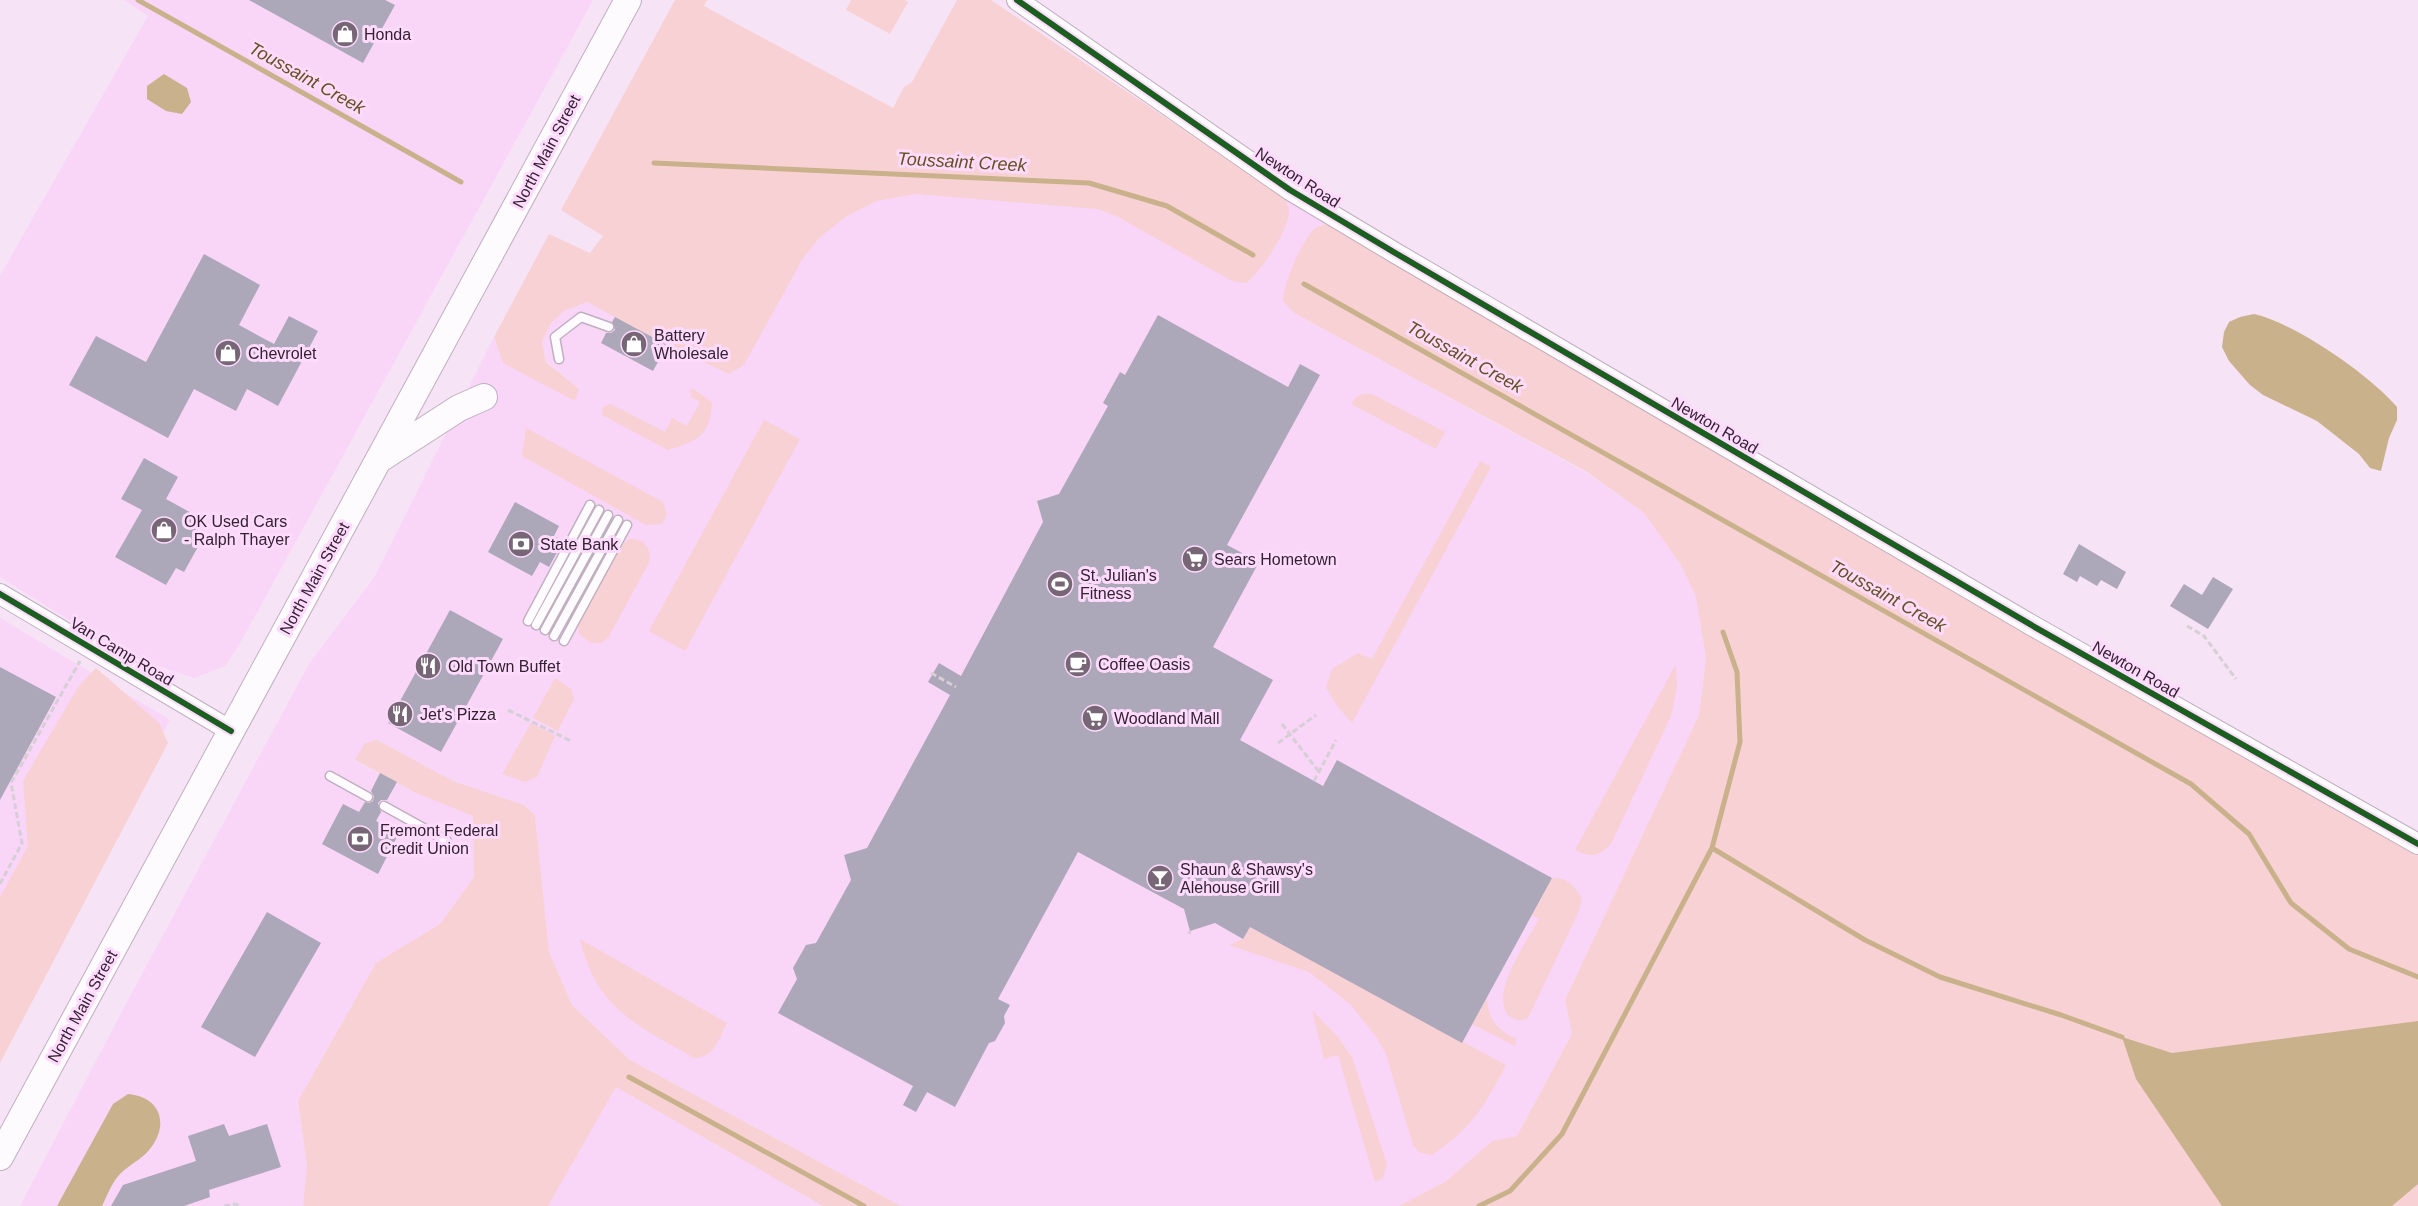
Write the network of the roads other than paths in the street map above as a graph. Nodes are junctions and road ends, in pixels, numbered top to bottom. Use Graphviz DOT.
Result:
graph roads {
  1 [pos="628,0"];
  2 [pos="1017,0"];
  3 [pos="609,327"];
  4 [pos="559,359"];
  5 [pos="484,397"];
  6 [pos="377,461"];
  7 [pos="590,505"];
  8 [pos="599,510"];
  9 [pos="608,514"];
  10 [pos="618,520"];
  11 [pos="627,525"];
  12 [pos="0,594"];
  13 [pos="544,630"];
  14 [pos="554,636"];
  15 [pos="564,641"];
  16 [pos="231,731"];
  17 [pos="330,776"];
  18 [pos="368,797"];
  19 [pos="384,806"];
  20 [pos="447,841"];
  21 [pos="2418,844"];
  22 [pos="0,1157"];
  1 -- 6 [label="main road, North Main Street"];
  2 -- 21 [label="street, Newton Road"];
  3 -- 4 [label="lane"];
  5 -- 6 [label="main road"];
  6 -- 16 [label="main road, North Main Street"];
  7 -- 8 [label="lane"];
  9 -- 13 [label="lane"];
  10 -- 14 [label="lane"];
  11 -- 15 [label="lane"];
  12 -- 16 [label="street, Van Camp Road"];
  16 -- 22 [label="main road, North Main Street"];
  17 -- 18 [label="lane"];
  19 -- 20 [label="lane"];
}
